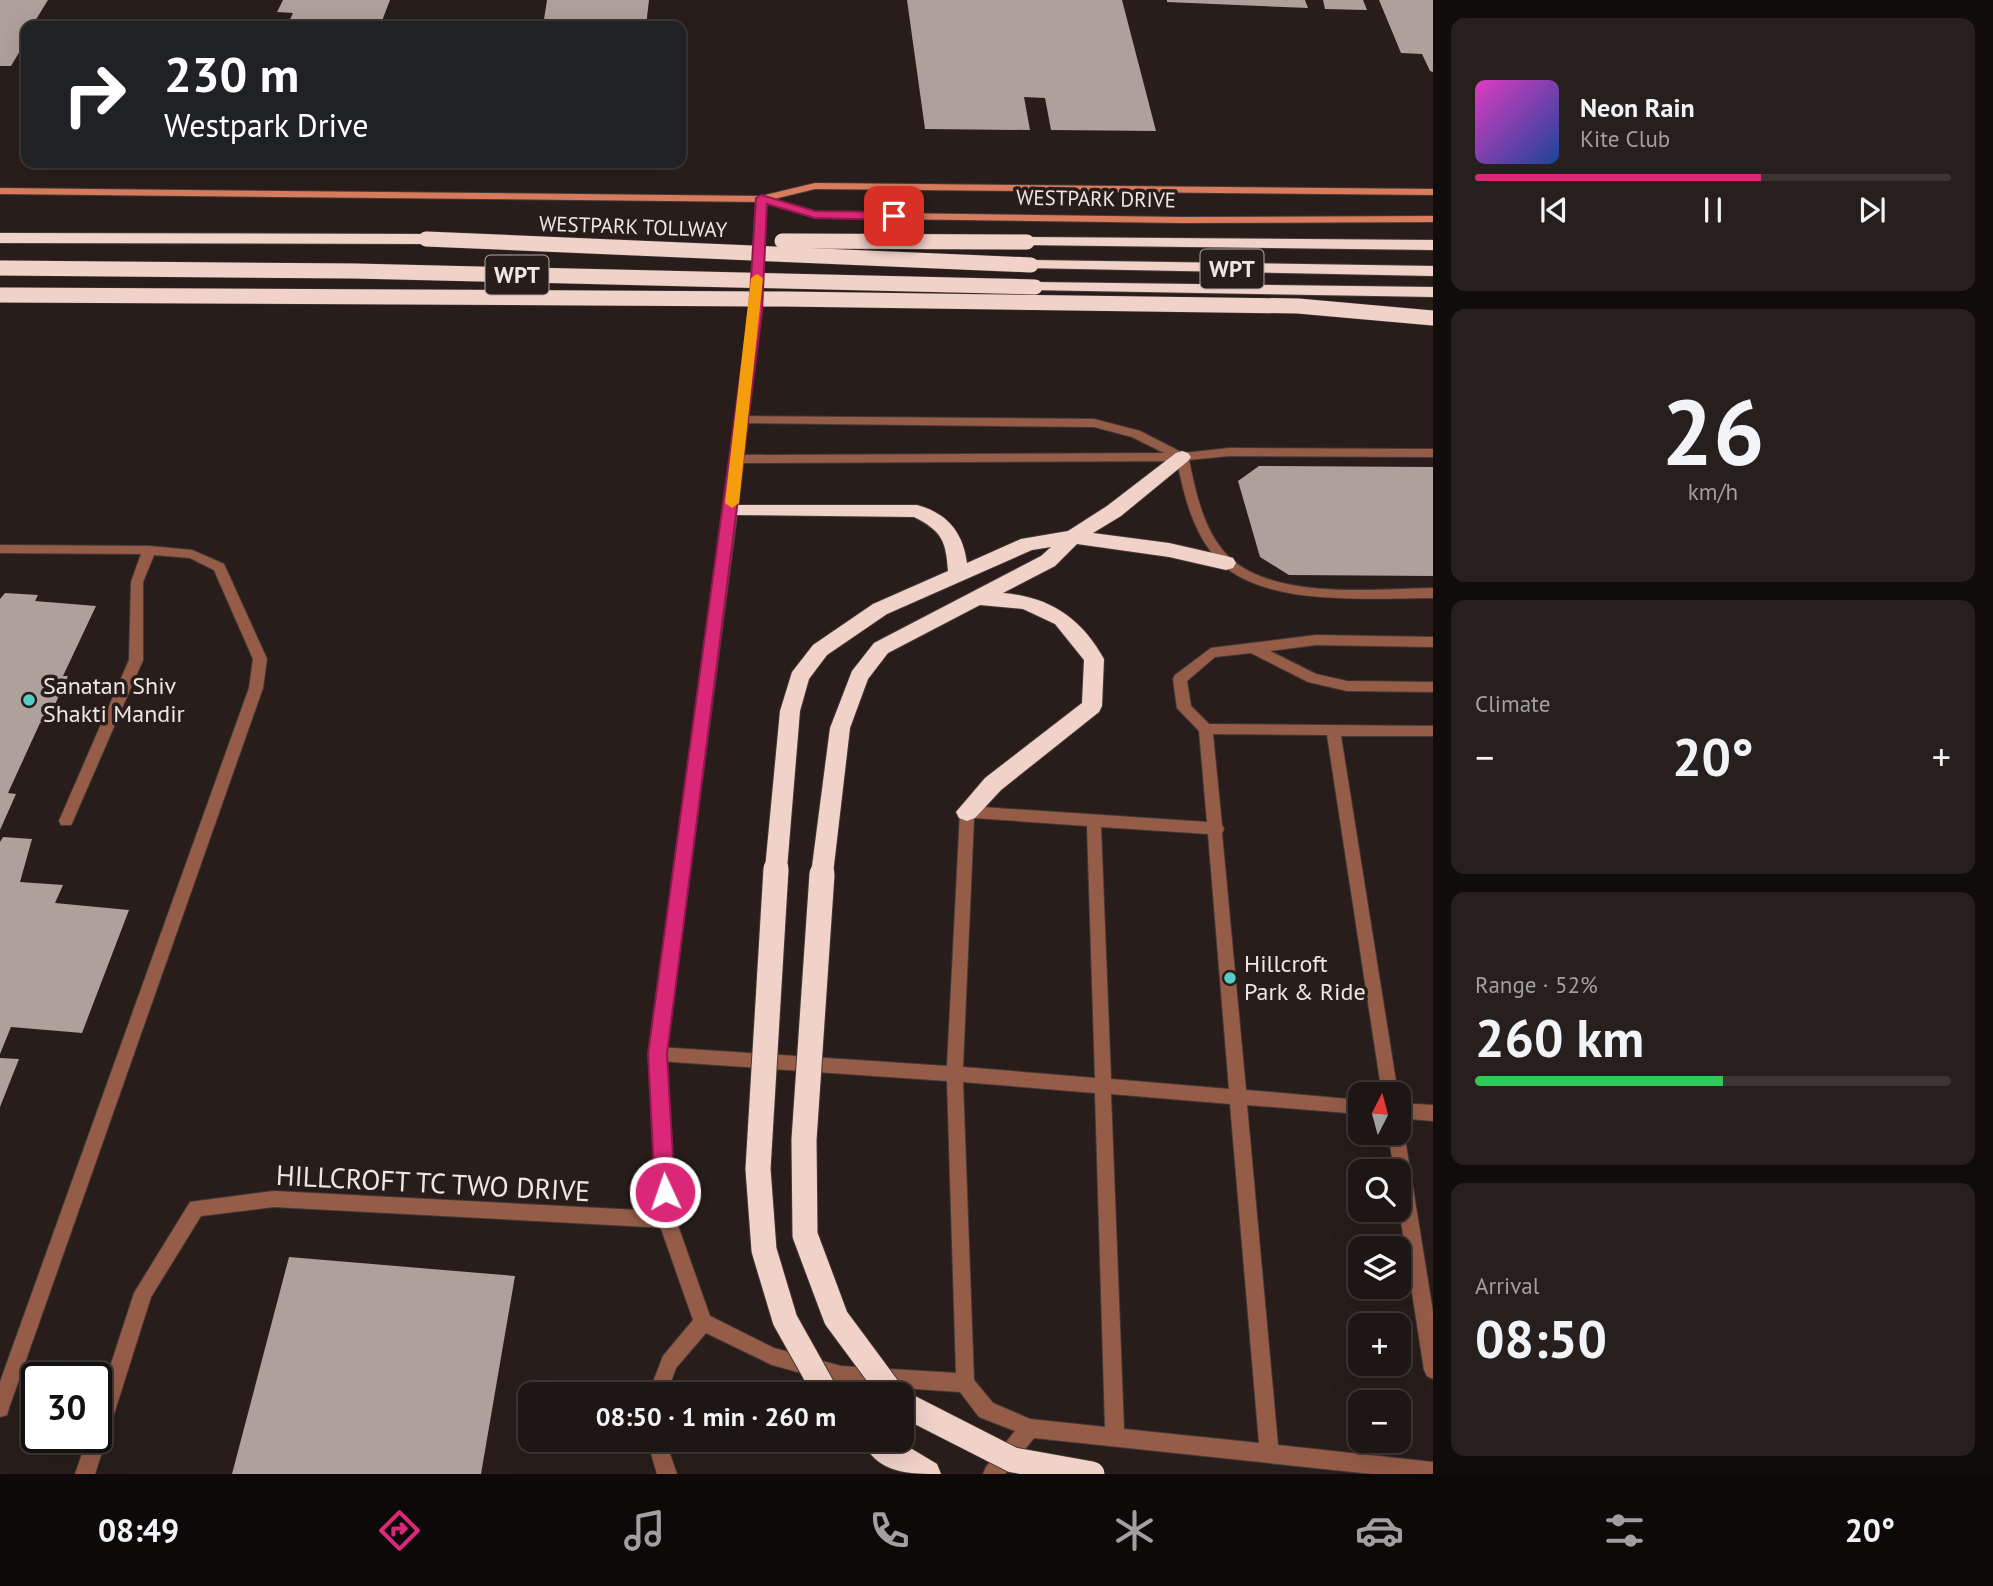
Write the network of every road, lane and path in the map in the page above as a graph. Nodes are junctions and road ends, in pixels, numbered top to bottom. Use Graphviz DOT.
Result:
graph roads {
  1 [pos="0,191"];
  2 [pos="1433,192"];
  3 [pos="761,198"];
  4 [pos="1433,219"];
  5 [pos="0,238"];
  6 [pos="426,239"];
  7 [pos="1433,245"];
  8 [pos="0,268"];
  9 [pos="1433,271"];
  10 [pos="1433,292"];
  11 [pos="0,295"];
  12 [pos="1433,318"];
  13 [pos="741,420"];
  14 [pos="1433,453"];
  15 [pos="1182,457"];
  16 [pos="737,459"];
  17 [pos="732,509"];
  18 [pos="1073,537"];
  19 [pos="0,549"];
  20 [pos="149,550"];
  21 [pos="1226,562"];
  22 [pos="958,574"];
  23 [pos="1433,593"];
  24 [pos="979,598"];
  25 [pos="1433,642"];
  26 [pos="1253,648"];
  27 [pos="1433,687"];
  28 [pos="1206,729"];
  29 [pos="1334,730"];
  30 [pos="1433,731"];
  31 [pos="967,811"];
  32 [pos="66,821"];
  33 [pos="1094,822"];
  34 [pos="1217,829"];
  35 [pos="658,1054"];
  36 [pos="955,1074"];
  37 [pos="1388,1082"];
  38 [pos="1103,1087"];
  39 [pos="1240,1098"];
  40 [pos="1348,1106"];
  41 [pos="1411,1111"];
  42 [pos="1433,1112"];
  43 [pos="1398,1145"];
  44 [pos="667,1220"];
  45 [pos="703,1322"];
  46 [pos="1433,1370"];
  47 [pos="662,1382"];
  48 [pos="820,1382"];
  49 [pos="883,1382"];
  50 [pos="965,1383"];
  51 [pos="0,1408"];
  52 [pos="914,1410"];
  53 [pos="1030,1428"];
  54 [pos="1115,1438"];
  55 [pos="660,1452"];
  56 [pos="889,1452"];
  57 [pos="1269,1453"];
  58 [pos="1433,1471"];
  59 [pos="85,1474"];
  60 [pos="667,1474"];
  61 [pos="927,1474"];
  62 [pos="993,1474"];
  63 [pos="1092,1474"];
  1 -- 3 [label="main road, WESTPARK DRIVE"];
  2 -- 3 [label="main road, WESTPARK DRIVE"];
  3 -- 4 [label="main road, WESTPARK DRIVE"];
  3 -- 13 [label="street"];
  5 -- 6 [label="highway, WESTPARK TOLLWAY / WPT"];
  6 -- 7 [label="highway, bridge"];
  6 -- 9 [label="highway, WESTPARK TOLLWAY / WPT, bridge"];
  8 -- 10 [label="highway, WPT, bridge"];
  11 -- 12 [label="highway, bridge"];
  13 -- 15 [label="street"];
  13 -- 16 [label="street"];
  14 -- 15 [label="street"];
  15 -- 16 [label="street"];
  15 -- 18 [label="highway"];
  15 -- 21 [label="street"];
  16 -- 17 [label="street"];
  17 -- 22 [label="highway"];
  17 -- 35 [label="street"];
  18 -- 21 [label="highway"];
  18 -- 22 [label="highway"];
  18 -- 24 [label="highway"];
  19 -- 20 [label="street"];
  20 -- 32 [label="street"];
  20 -- 51 [label="street"];
  21 -- 23 [label="street"];
  22 -- 48 [label="highway, bridge"];
  24 -- 31 [label="highway"];
  24 -- 49 [label="highway, bridge"];
  25 -- 26 [label="street"];
  26 -- 27 [label="street"];
  26 -- 28 [label="street"];
  28 -- 29 [label="street"];
  28 -- 34 [label="street"];
  29 -- 30 [label="street"];
  29 -- 37 [label="street"];
  31 -- 33 [label="street"];
  31 -- 36 [label="street"];
  33 -- 34 [label="street"];
  33 -- 38 [label="street"];
  34 -- 39 [label="street"];
  35 -- 36 [label="street"];
  35 -- 44 [label="street"];
  36 -- 38 [label="street"];
  36 -- 50 [label="street"];
  38 -- 39 [label="street"];
  38 -- 54 [label="street"];
  39 -- 40 [label="street"];
  39 -- 57 [label="street"];
  41 -- 42 [label="street"];
  43 -- 46 [label="street"];
  44 -- 45 [label="street"];
  44 -- 59 [label="street, HILLCROFT TC TWO DRIVE"];
  45 -- 47 [label="street"];
  45 -- 50 [label="street"];
  50 -- 53 [label="street"];
  52 -- 63 [label="highway, bridge"];
  53 -- 54 [label="street"];
  53 -- 62 [label="street"];
  54 -- 57 [label="street"];
  55 -- 60 [label="street"];
  56 -- 61 [label="highway"];
  57 -- 58 [label="street"];
}
